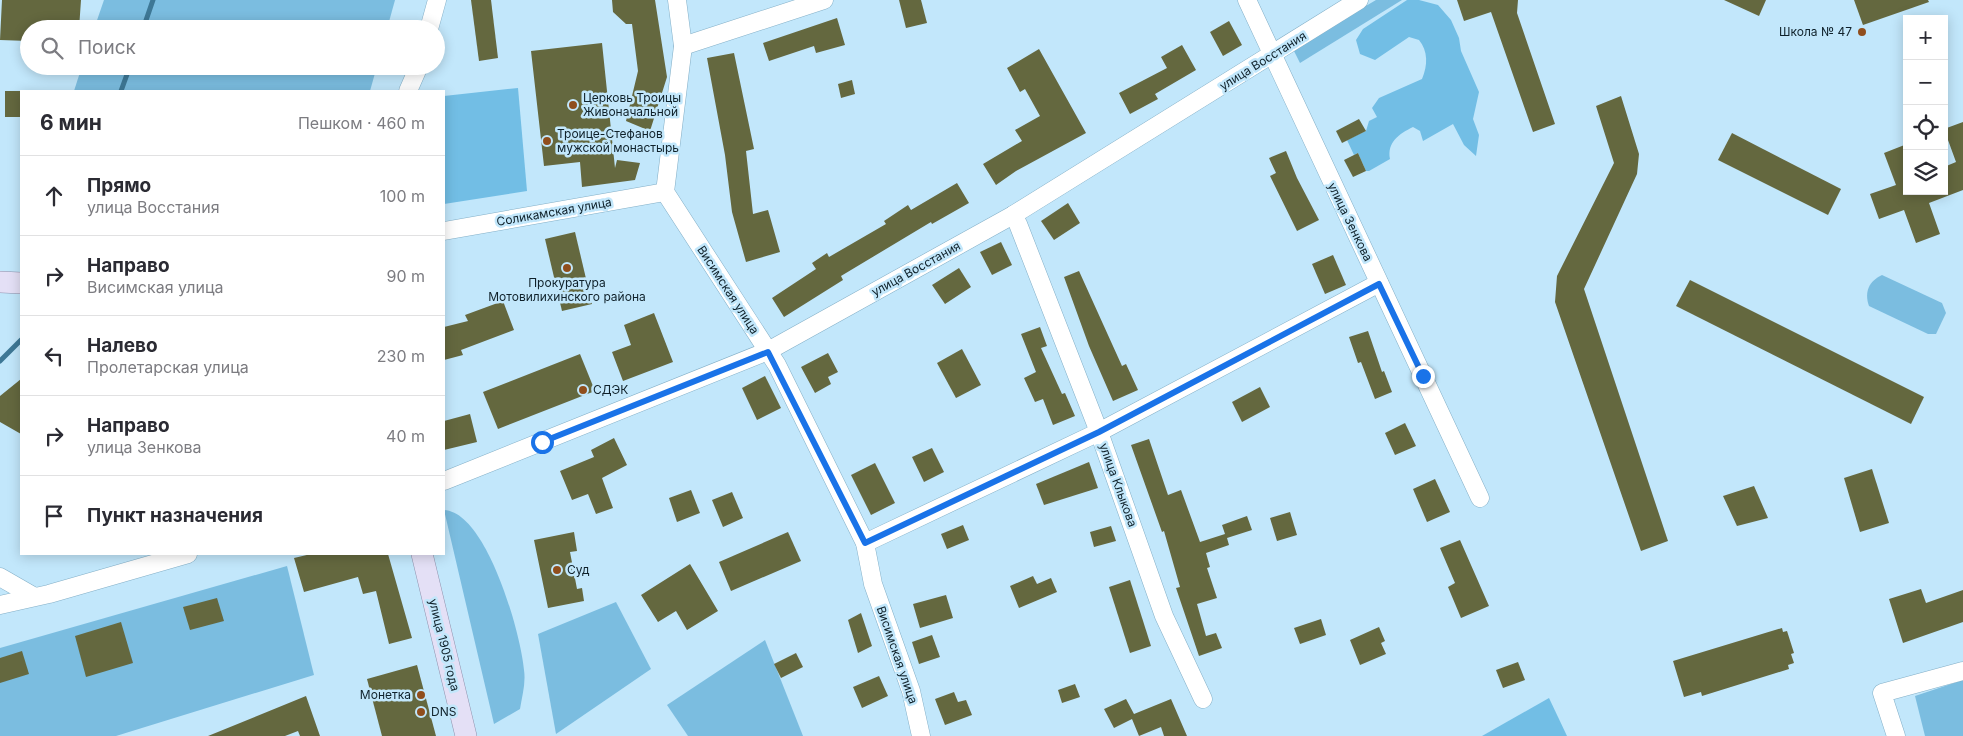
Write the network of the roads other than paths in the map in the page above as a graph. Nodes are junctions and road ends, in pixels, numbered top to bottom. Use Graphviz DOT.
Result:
graph roads {
  1 [pos="437,0"];
  2 [pos="677,0"];
  3 [pos="824,0"];
  4 [pos="1247,0"];
  5 [pos="1359,0"];
  6 [pos="431,20"];
  7 [pos="683,46"];
  8 [pos="1272,54"];
  9 [pos="415,75"];
  10 [pos="408,90"];
  11 [pos="665,192"];
  12 [pos="1013,215"];
  13 [pos="445,231"];
  14 [pos="1379,284"];
  15 [pos="768,352"];
  16 [pos="1099,432"];
  17 [pos="445,481"];
  18 [pos="1480,498"];
  19 [pos="865,543"];
  20 [pos="184,555"];
  21 [pos="422,555"];
  22 [pos="0,576"];
  23 [pos="41,595"];
  24 [pos="0,605"];
  25 [pos="1963,671"];
  26 [pos="1203,700"];
  27 [pos="466,736"];
  28 [pos="921,736"];
  29 [pos="1896,736"];
  1 -- 6 [label="street"];
  2 -- 7 [label="street"];
  3 -- 7 [label="street"];
  4 -- 8 [label="street, улица Зенкова"];
  5 -- 8 [label="street, улица Восстания"];
  7 -- 11 [label="street"];
  8 -- 12 [label="street, улица Восстания"];
  8 -- 14 [label="street, улица Зенкова"];
  9 -- 10 [label="street"];
  11 -- 13 [label="street, Соликамская улица"];
  11 -- 15 [label="street, Висимская улица"];
  12 -- 15 [label="street, улица Восстания"];
  12 -- 16 [label="street, улица Клыкова"];
  14 -- 16 [label="street"];
  14 -- 18 [label="street, улица Зенкова"];
  15 -- 17 [label="street, улица Восстания"];
  15 -- 19 [label="street, Висимская улица"];
  16 -- 19 [label="street"];
  16 -- 26 [label="street, улица Клыкова"];
  19 -- 28 [label="street, Висимская улица"];
  20 -- 23 [label="street"];
  21 -- 27 [label="main road, улица 1905 года"];
  22 -- 23 [label="street"];
  23 -- 24 [label="street"];
  25 -- 29 [label="street"];
}
